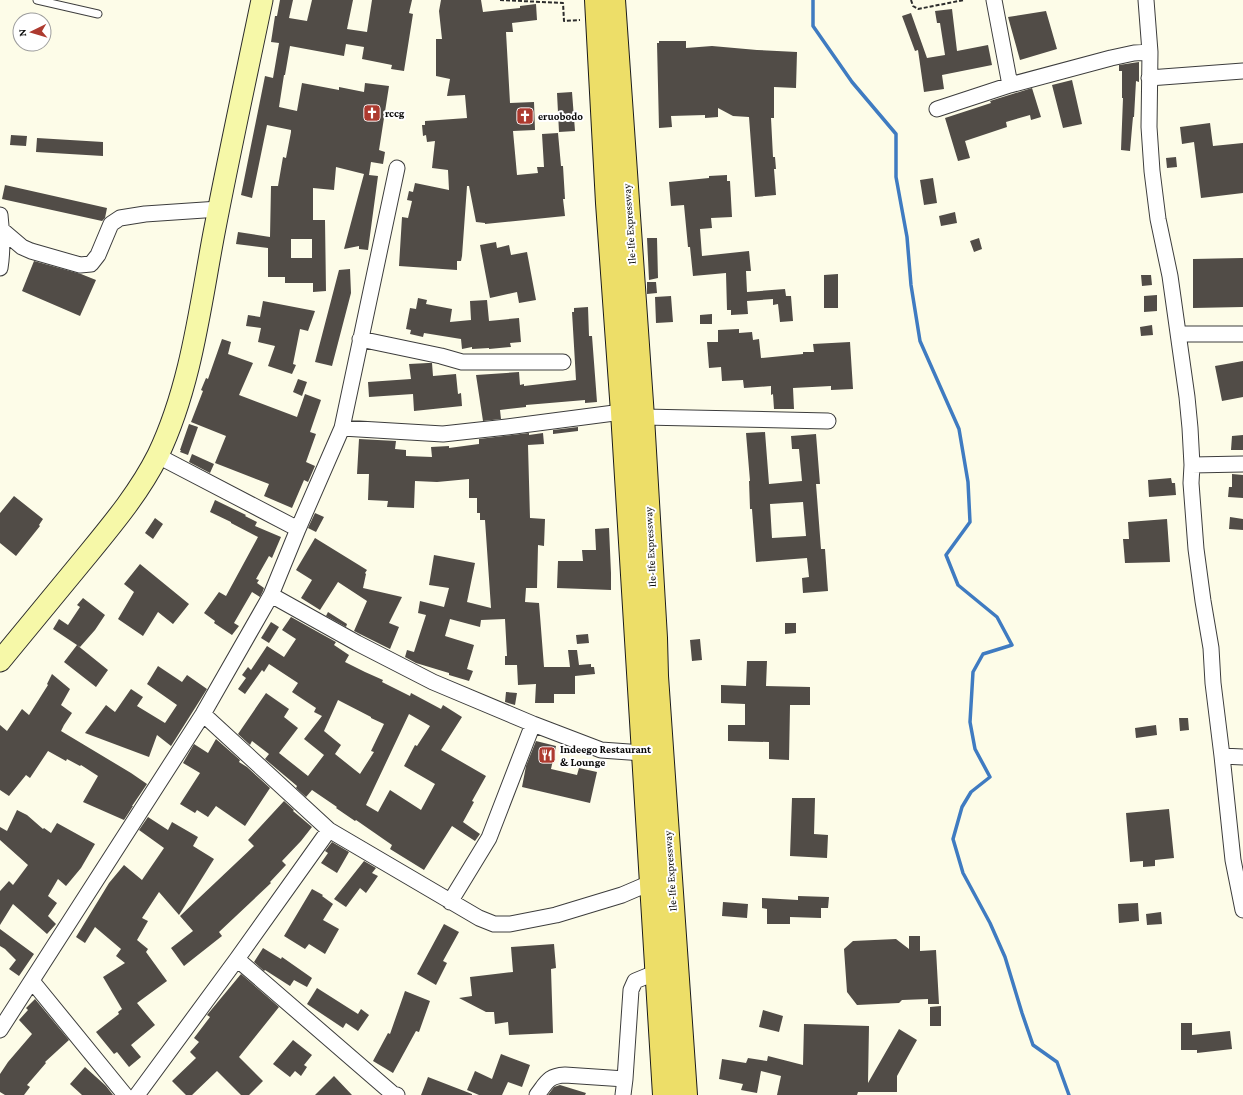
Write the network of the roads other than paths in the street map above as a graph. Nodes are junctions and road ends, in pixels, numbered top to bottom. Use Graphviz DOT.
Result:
graph roads {
  1 [pos="36,0"];
  2 [pos="262,0"];
  3 [pos="596,0"];
  4 [pos="614,0"];
  5 [pos="994,0"];
  6 [pos="1146,0"];
  7 [pos="98,14"];
  8 [pos="1150,52"];
  9 [pos="1243,71"];
  10 [pos="1149,78"];
  11 [pos="1010,85"];
  12 [pos="937,110"];
  13 [pos="397,168"];
  14 [pos="219,209"];
  15 [pos="0,215"];
  16 [pos="2,230"];
  17 [pos="0,268"];
  18 [pos="1179,334"];
  19 [pos="1243,334"];
  20 [pos="360,339"];
  21 [pos="563,362"];
  22 [pos="622,412"];
  23 [pos="643,417"];
  24 [pos="828,421"];
  25 [pos="342,428"];
  26 [pos="158,456"];
  27 [pos="1243,464"];
  28 [pos="1192,465"];
  29 [pos="298,529"];
  30 [pos="271,595"];
  31 [pos="646,639"];
  32 [pos="0,660"];
  33 [pos="203,714"];
  34 [pos="533,724"];
  35 [pos="643,753"];
  36 [pos="1222,756"];
  37 [pos="1243,757"];
  38 [pos="1236,829"];
  39 [pos="329,830"];
  40 [pos="650,883"];
  41 [pos="450,902"];
  42 [pos="1243,910"];
  43 [pos="237,959"];
  44 [pos="657,972"];
  45 [pos="32,981"];
  46 [pos="0,1030"];
  47 [pos="625,1079"];
  48 [pos="125,1095"];
  49 [pos="138,1095"];
  50 [pos="396,1095"];
  51 [pos="537,1095"];
  52 [pos="623,1095"];
  53 [pos="664,1095"];
  54 [pos="686,1095"];
  1 -- 7 [label="lane"];
  2 -- 14 [label="main road"];
  3 -- 22 [label="main road, Ile-Ife Expressway"];
  4 -- 23 [label="main road, Ile-Ife Expressway"];
  5 -- 11 [label="street"];
  6 -- 8 [label="street"];
  8 -- 10 [label="street"];
  8 -- 11 [label="street"];
  9 -- 10 [label="street"];
  10 -- 18 [label="street"];
  11 -- 12 [label="street"];
  13 -- 20 [label="street"];
  14 -- 16 [label="street"];
  14 -- 26 [label="main road"];
  15 -- 16 [label="street"];
  16 -- 17 [label="street"];
  18 -- 19 [label="street"];
  18 -- 28 [label="street"];
  20 -- 21 [label="street"];
  20 -- 25 [label="street"];
  22 -- 25 [label="street"];
  22 -- 31 [label="main road, Ile-Ife Expressway"];
  23 -- 24 [label="street"];
  23 -- 31 [label="main road, Ile-Ife Expressway"];
  25 -- 29 [label="street"];
  26 -- 29 [label="street"];
  26 -- 32 [label="main road"];
  27 -- 28 [label="street"];
  28 -- 36 [label="street"];
  29 -- 30 [label="street"];
  30 -- 33 [label="street"];
  30 -- 34 [label="street"];
  31 -- 35 [label="main road, Ile-Ife Expressway"];
  31 -- 54 [label="main road, Ile-Ife Expressway"];
  33 -- 39 [label="street"];
  33 -- 45 [label="street"];
  34 -- 35 [label="street"];
  34 -- 41 [label="street"];
  35 -- 40 [label="main road, Ile-Ife Expressway"];
  36 -- 37 [label="street"];
  36 -- 38 [label="street"];
  38 -- 42 [label="street"];
  39 -- 41 [label="street"];
  39 -- 43 [label="street"];
  40 -- 41 [label="street"];
  40 -- 44 [label="main road, Ile-Ife Expressway"];
  43 -- 49 [label="street"];
  43 -- 50 [label="street"];
  44 -- 47 [label="street"];
  44 -- 53 [label="main road, Ile-Ife Expressway"];
  45 -- 46 [label="street"];
  45 -- 48 [label="street"];
  47 -- 51 [label="street"];
  47 -- 52 [label="street"];
}
